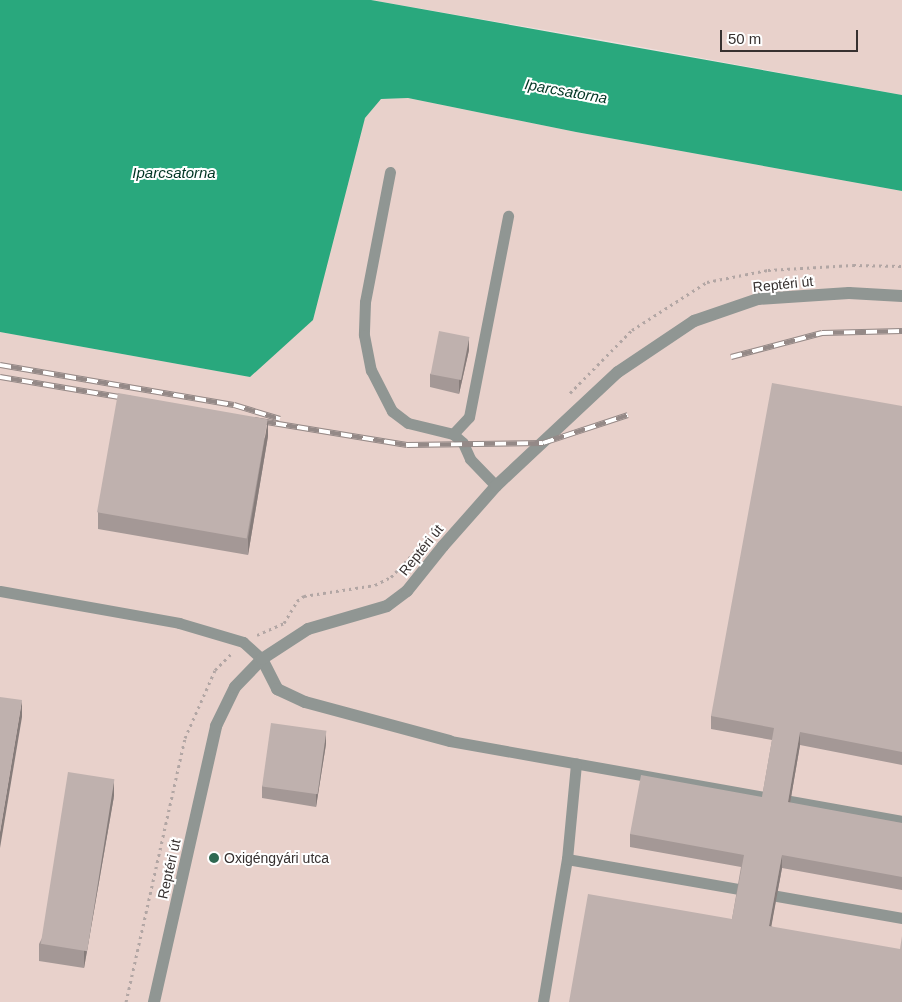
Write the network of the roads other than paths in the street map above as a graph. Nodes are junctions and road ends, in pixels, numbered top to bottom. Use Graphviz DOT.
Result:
graph roads {
  1 [pos="390,172"];
  2 [pos="508,216"];
  3 [pos="902,296"];
  4 [pos="452,434"];
  5 [pos="496,486"];
  6 [pos="0,591"];
  7 [pos="262,660"];
  8 [pos="450,741"];
  9 [pos="576,763"];
  10 [pos="764,797"];
  11 [pos="790,801"];
  12 [pos="902,821"];
  13 [pos="566,859"];
  14 [pos="740,890"];
  15 [pos="777,896"];
  16 [pos="902,918"];
  17 [pos="154,1002"];
  18 [pos="542,1002"];
  1 -- 4 [label="lane"];
  2 -- 4 [label="lane"];
  3 -- 5 [label="street, Reptéri út"];
  4 -- 5 [label="lane"];
  5 -- 7 [label="street, Reptéri út"];
  6 -- 7 [label="lane"];
  7 -- 8 [label="street"];
  7 -- 17 [label="street, Reptéri út"];
  8 -- 9 [label="lane"];
  9 -- 10 [label="lane"];
  9 -- 13 [label="lane"];
  11 -- 12 [label="lane"];
  13 -- 14 [label="lane"];
  13 -- 18 [label="lane"];
  15 -- 16 [label="lane"];
}
